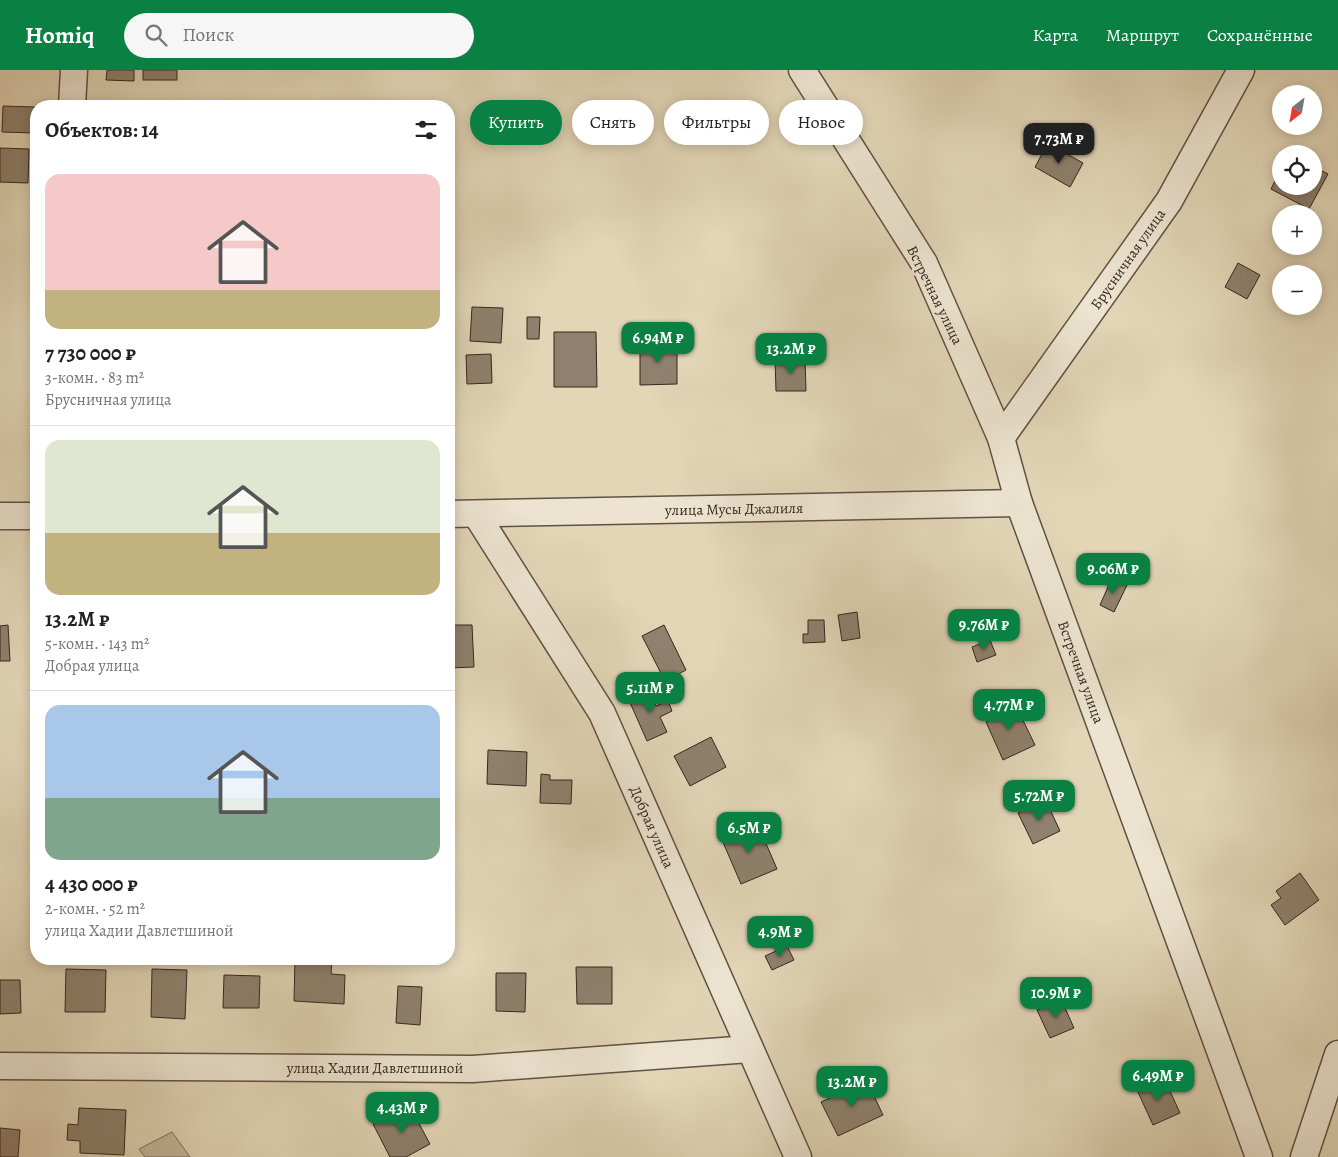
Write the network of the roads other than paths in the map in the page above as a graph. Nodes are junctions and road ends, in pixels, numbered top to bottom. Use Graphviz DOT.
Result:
graph roads {
  1 [pos="74,70"];
  2 [pos="802,70"];
  3 [pos="1241,70"];
  4 [pos="72,100"];
  5 [pos="1001,438"];
  6 [pos="1019,504"];
  7 [pos="455,514"];
  8 [pos="476,514"];
  9 [pos="0,516"];
  10 [pos="30,516"];
  11 [pos="750,1049"];
  12 [pos="1338,1054"];
  13 [pos="0,1066"];
  14 [pos="798,1157"];
  15 [pos="1259,1157"];
  16 [pos="1304,1157"];
  1 -- 4 [label="street"];
  2 -- 5 [label="street, Встречная улица"];
  3 -- 5 [label="street, Брусничная улица"];
  5 -- 6 [label="street, Встречная улица"];
  6 -- 8 [label="street, улица Мусы Джалиля"];
  6 -- 15 [label="street, Встречная улица"];
  7 -- 8 [label="street, улица Мусы Джалиля"];
  8 -- 11 [label="street, Добрая улица"];
  9 -- 10 [label="street"];
  11 -- 13 [label="street, улица Хадии Давлетшиной"];
  11 -- 14 [label="street, Добрая улица"];
  12 -- 16 [label="street"];
}
